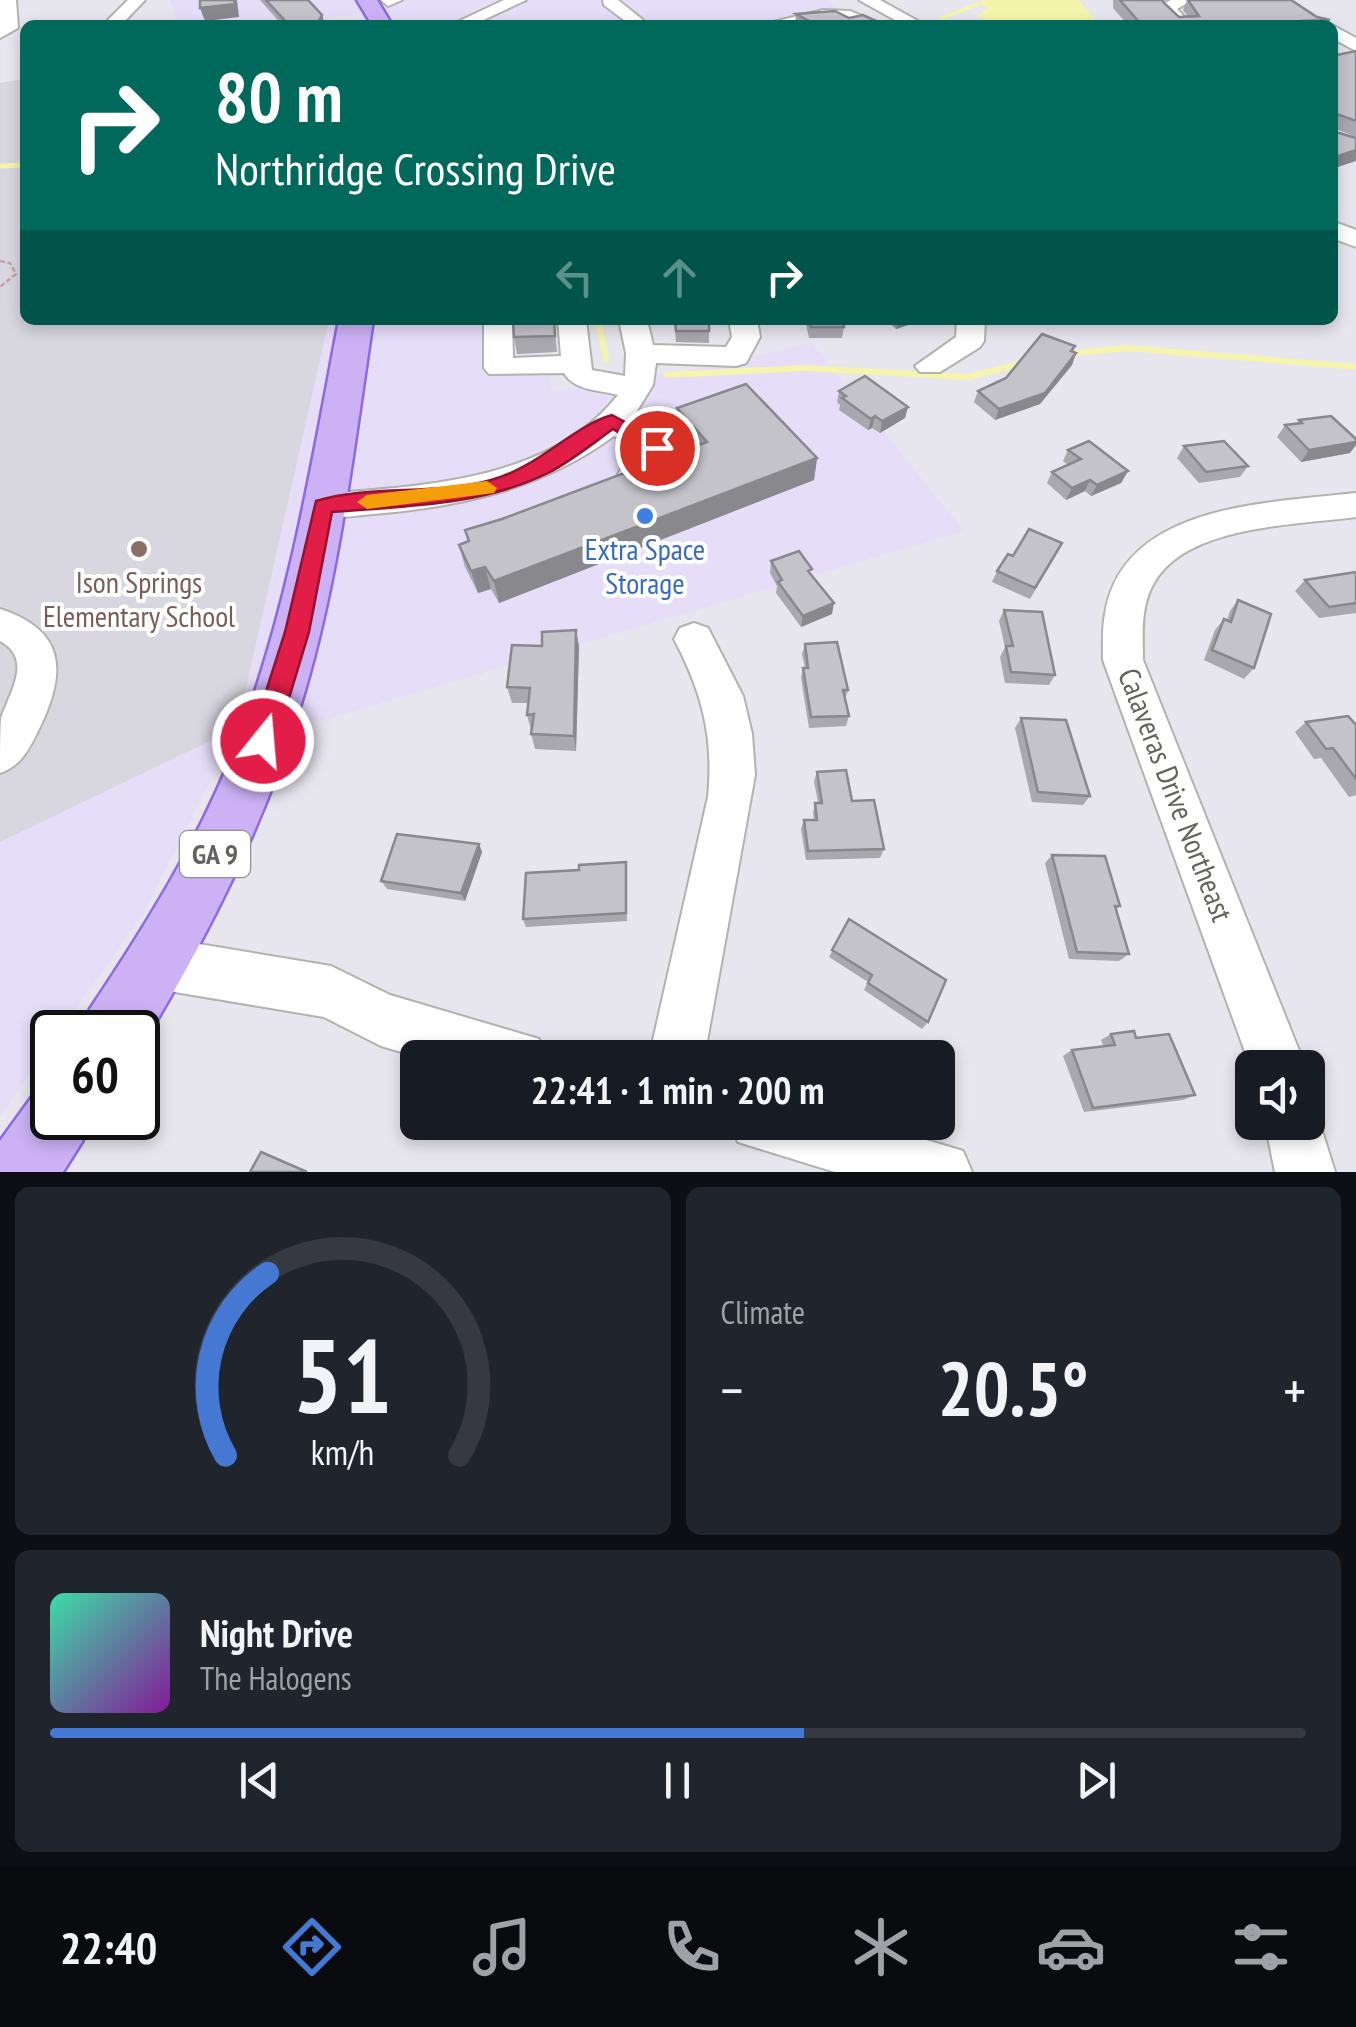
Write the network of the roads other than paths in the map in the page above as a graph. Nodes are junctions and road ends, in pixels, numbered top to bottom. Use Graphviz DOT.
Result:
graph roads {
  1 [pos="8,0"];
  2 [pos="137,0"];
  3 [pos="518,0"];
  4 [pos="1184,0"];
  5 [pos="875,1"];
  6 [pos="613,5"];
  7 [pos="638,6"];
  8 [pos="116,20"];
  9 [pos="471,20"];
  10 [pos="791,20"];
  11 [pos="866,20"];
  12 [pos="908,20"];
  13 [pos="1179,20"];
  14 [pos="0,33"];
  15 [pos="355,325"];
  16 [pos="498,325"];
  17 [pos="572,325"];
  18 [pos="633,325"];
  19 [pos="745,325"];
  20 [pos="971,325"];
  21 [pos="576,364"];
  22 [pos="930,366"];
  23 [pos="638,370"];
  24 [pos="612,421"];
  25 [pos="607,485"];
  26 [pos="464,493"];
  27 [pos="1356,505"];
  28 [pos="323,506"];
  29 [pos="481,527"];
  30 [pos="0,624"];
  31 [pos="694,639"];
  32 [pos="0,754"];
  33 [pos="157,963"];
  34 [pos="127,1010"];
  35 [pos="456,1040"];
  36 [pos="680,1040"];
  37 [pos="1272,1050"];
  38 [pos="43,1140"];
  39 [pos="824,1140"];
  40 [pos="1297,1140"];
  41 [pos="21,1172"];
  42 [pos="942,1172"];
  43 [pos="1305,1172"];
  1 -- 14 [label="street"];
  2 -- 8 [label="street"];
  3 -- 9 [label="street"];
  4 -- 13 [label="street"];
  5 -- 12 [label="street"];
  6 -- 7 [label="street"];
  10 -- 11 [label="street"];
  15 -- 28 [label="main road, GA 9"];
  16 -- 21 [label="street"];
  17 -- 21 [label="street"];
  18 -- 23 [label="street"];
  19 -- 23 [label="street"];
  20 -- 22 [label="street"];
  21 -- 23 [label="street"];
  23 -- 24 [label="street"];
  24 -- 25 [label="street"];
  24 -- 26 [label="street"];
  26 -- 28 [label="street"];
  26 -- 29 [label="street"];
  27 -- 37 [label="street, Calaveras Drive Northeast"];
  28 -- 33 [label="main road, GA 9"];
  30 -- 32 [label="street"];
  31 -- 36 [label="street"];
  33 -- 34 [label="main road, GA 9"];
  33 -- 35 [label="street"];
  38 -- 41 [label="main road"];
  39 -- 42 [label="street"];
  40 -- 43 [label="street"];
}
